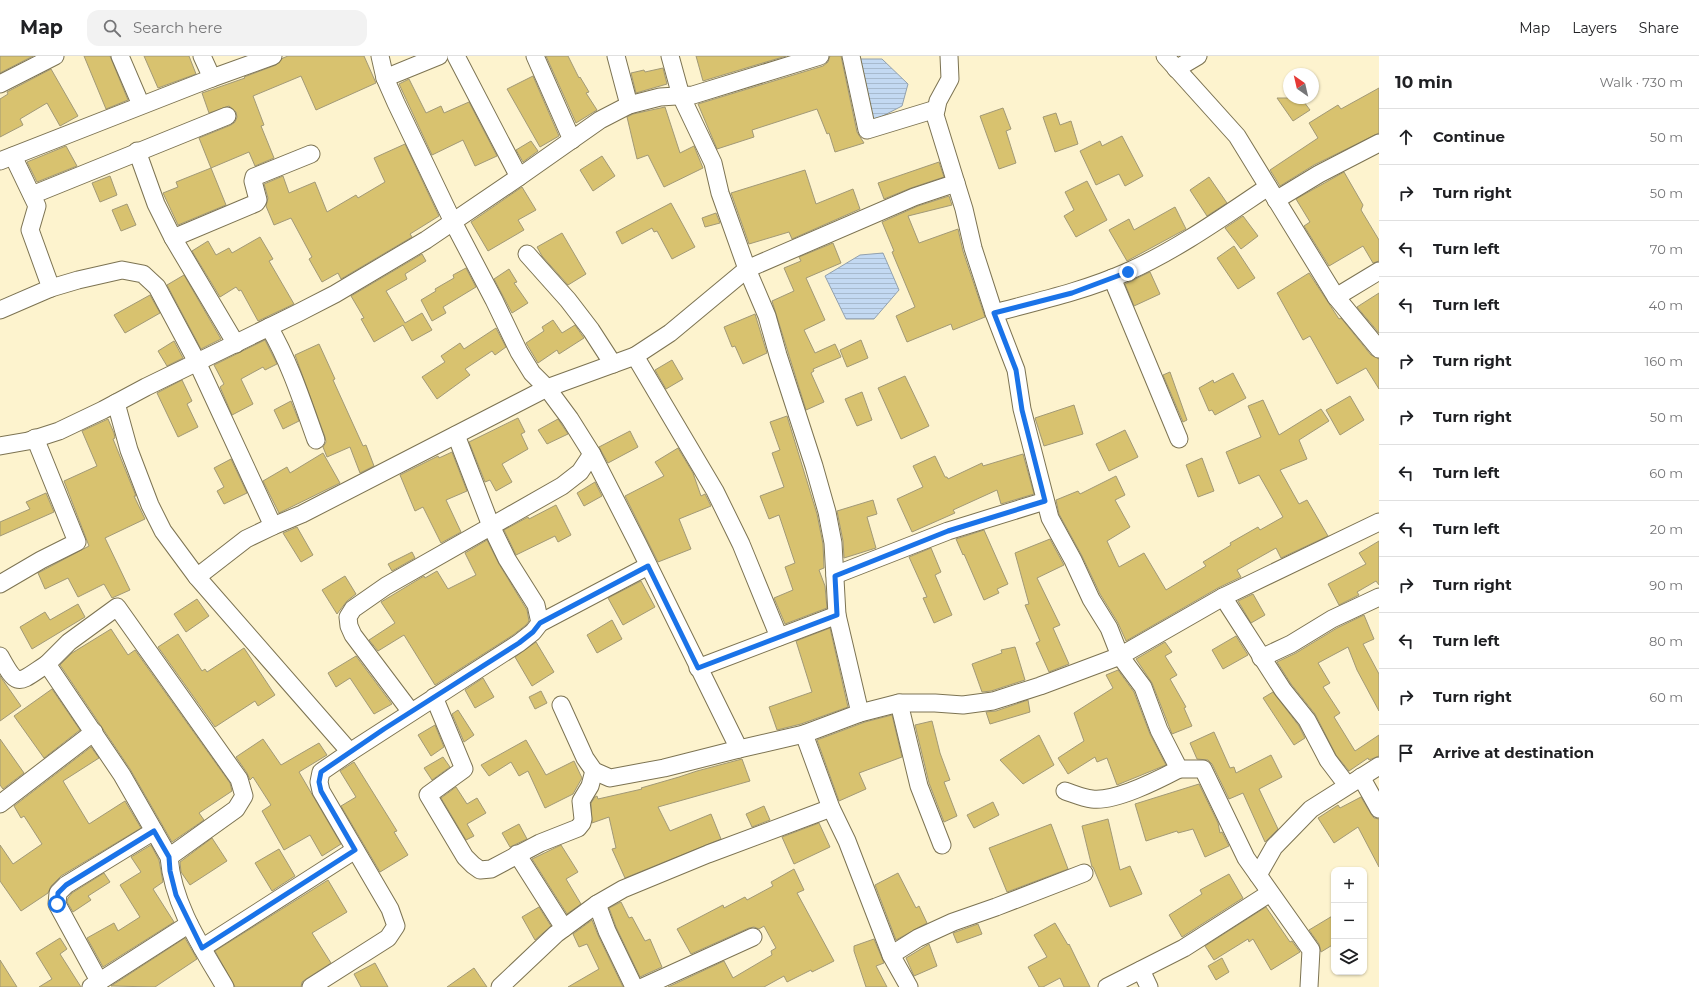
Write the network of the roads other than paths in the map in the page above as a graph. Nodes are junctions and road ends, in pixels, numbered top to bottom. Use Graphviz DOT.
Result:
graph roads {
  1 [pos="55,56"];
  2 [pos="120,56"];
  3 [pos="202,56"];
  4 [pos="273,56"];
  5 [pos="380,56"];
  6 [pos="439,56"];
  7 [pos="456,56"];
  8 [pos="535,56"];
  9 [pos="616,56"];
  10 [pos="670,56"];
  11 [pos="820,56"];
  12 [pos="851,56"];
  13 [pos="948,56"];
  14 [pos="1165,56"];
  15 [pos="1198,56"];
  16 [pos="24,63"];
  17 [pos="1176,69"];
  18 [pos="212,78"];
  19 [pos="385,78"];
  20 [pos="0,84"];
  21 [pos="682,96"];
  22 [pos="141,105"];
  23 [pos="629,105"];
  24 [pos="936,110"];
  25 [pos="227,116"];
  26 [pos="572,140"];
  27 [pos="1379,143"];
  28 [pos="137,151"];
  29 [pos="311,154"];
  30 [pos="7,158"];
  31 [pos="519,178"];
  32 [pos="956,183"];
  33 [pos="1272,194"];
  34 [pos="32,195"];
  35 [pos="453,222"];
  36 [pos="173,238"];
  37 [pos="527,254"];
  38 [pos="747,269"];
  39 [pos="1379,271"];
  40 [pos="1112,278"];
  41 [pos="51,288"];
  42 [pos="1336,297"];
  43 [pos="0,310"];
  44 [pos="994,313"];
  45 [pos="269,327"];
  46 [pos="236,344"];
  47 [pos="1379,349"];
  48 [pos="635,356"];
  49 [pos="197,362"];
  50 [pos="613,364"];
  51 [pos="547,388"];
  52 [pos="116,403"];
  53 [pos="456,435"];
  54 [pos="35,438"];
  55 [pos="1179,439"];
  56 [pos="316,440"];
  57 [pos="0,446"];
  58 [pos="592,454"];
  59 [pos="1045,501"];
  60 [pos="1379,522"];
  61 [pos="273,526"];
  62 [pos="491,526"];
  63 [pos="648,566"];
  64 [pos="197,576"];
  65 [pos="835,576"];
  66 [pos="0,584"];
  67 [pos="1223,597"];
  68 [pos="1379,598"];
  69 [pos="837,615"];
  70 [pos="540,623"];
  71 [pos="779,637"];
  72 [pos="0,656"];
  73 [pos="1120,656"];
  74 [pos="1261,658"];
  75 [pos="47,664"];
  76 [pos="698,668"];
  77 [pos="434,697"];
  78 [pos="899,703"];
  79 [pos="561,705"];
  80 [pos="411,712"];
  81 [pos="860,713"];
  82 [pos="94,732"];
  83 [pos="804,734"];
  84 [pos="739,749"];
  85 [pos="350,752"];
  86 [pos="1379,766"];
  87 [pos="1179,769"];
  88 [pos="594,772"];
  89 [pos="1354,781"];
  90 [pos="1065,791"];
  91 [pos="0,804"];
  92 [pos="830,808"];
  93 [pos="1379,809"];
  94 [pos="154,831"];
  95 [pos="942,845"];
  96 [pos="355,850"];
  97 [pos="517,854"];
  98 [pos="169,857"];
  99 [pos="1084,873"];
  100 [pos="1258,875"];
  101 [pos="1270,893"];
  102 [pos="597,904"];
  103 [pos="189,924"];
  104 [pos="564,928"];
  105 [pos="753,937"];
  106 [pos="202,948"];
  107 [pos="891,955"];
  108 [pos="1141,970"];
  109 [pos="95,984"];
  110 [pos="225,987"];
  111 [pos="311,987"];
  112 [pos="500,987"];
  113 [pos="634,987"];
  114 [pos="643,987"];
  115 [pos="909,987"];
  116 [pos="1107,987"];
  117 [pos="1149,987"];
  118 [pos="1309,987"];
  1 -- 16 [label="street"];
  2 -- 22 [label="street"];
  3 -- 18 [label="street"];
  4 -- 18 [label="street"];
  5 -- 19 [label="street"];
  6 -- 19 [label="street"];
  7 -- 31 [label="street"];
  8 -- 26 [label="street"];
  9 -- 23 [label="street"];
  10 -- 21 [label="street"];
  11 -- 21 [label="street"];
  12 -- 24 [label="street"];
  13 -- 24 [label="street"];
  14 -- 17 [label="street"];
  15 -- 17 [label="street"];
  16 -- 20 [label="street"];
  17 -- 33 [label="street"];
  18 -- 22 [label="street"];
  19 -- 35 [label="street"];
  21 -- 23 [label="street"];
  21 -- 38 [label="street"];
  22 -- 30 [label="street"];
  23 -- 26 [label="street"];
  24 -- 32 [label="street"];
  25 -- 28 [label="street"];
  26 -- 31 [label="street"];
  27 -- 33 [label="street"];
  28 -- 34 [label="street"];
  28 -- 36 [label="street"];
  29 -- 36 [label="street"];
  30 -- 34 [label="street"];
  31 -- 35 [label="street"];
  32 -- 38 [label="street"];
  32 -- 44 [label="street"];
  33 -- 40 [label="street"];
  33 -- 42 [label="street"];
  34 -- 41 [label="street"];
  35 -- 45 [label="street"];
  35 -- 51 [label="street"];
  36 -- 46 [label="street"];
  37 -- 50 [label="street"];
  38 -- 48 [label="street"];
  38 -- 65 [label="street"];
  39 -- 42 [label="street"];
  40 -- 44 [label="street"];
  40 -- 55 [label="street"];
  41 -- 43 [label="street"];
  41 -- 49 [label="street"];
  42 -- 47 [label="street"];
  44 -- 59 [label="street"];
  45 -- 46 [label="street"];
  45 -- 56 [label="street"];
  46 -- 49 [label="street"];
  48 -- 50 [label="street"];
  48 -- 71 [label="street"];
  49 -- 52 [label="street"];
  49 -- 61 [label="street"];
  50 -- 51 [label="street"];
  51 -- 53 [label="street"];
  51 -- 58 [label="street"];
  52 -- 54 [label="street"];
  52 -- 64 [label="street"];
  53 -- 61 [label="street"];
  53 -- 62 [label="street"];
  54 -- 57 [label="street"];
  54 -- 66 [label="street"];
  58 -- 62 [label="street"];
  58 -- 63 [label="street"];
  59 -- 65 [label="street"];
  59 -- 73 [label="street"];
  60 -- 67 [label="street"];
  61 -- 64 [label="street"];
  62 -- 70 [label="street"];
  62 -- 80 [label="street"];
  63 -- 70 [label="street"];
  63 -- 76 [label="street"];
  64 -- 85 [label="street"];
  65 -- 69 [label="street"];
  67 -- 73 [label="street"];
  67 -- 74 [label="street"];
  68 -- 74 [label="street"];
  69 -- 71 [label="street"];
  69 -- 81 [label="street"];
  70 -- 77 [label="street"];
  71 -- 76 [label="street"];
  72 -- 75 [label="street"];
  73 -- 78 [label="street"];
  73 -- 87 [label="street"];
  74 -- 89 [label="street"];
  75 -- 82 [label="street"];
  75 -- 98 [label="street"];
  76 -- 84 [label="street"];
  77 -- 80 [label="street"];
  77 -- 97 [label="street"];
  78 -- 81 [label="street"];
  78 -- 95 [label="street"];
  79 -- 88 [label="street"];
  80 -- 85 [label="street"];
  81 -- 83 [label="street"];
  82 -- 91 [label="street"];
  82 -- 94 [label="street"];
  83 -- 84 [label="street"];
  83 -- 92 [label="street"];
  84 -- 88 [label="street"];
  85 -- 96 [label="street"];
  86 -- 89 [label="street"];
  87 -- 90 [label="street"];
  87 -- 100 [label="street"];
  88 -- 97 [label="street"];
  89 -- 93 [label="street"];
  89 -- 100 [label="street"];
  92 -- 102 [label="street"];
  92 -- 107 [label="street"];
  94 -- 98 [label="street"];
  94 -- 109 [label="street"];
  96 -- 106 [label="street"];
  96 -- 111 [label="street"];
  97 -- 104 [label="street"];
  98 -- 103 [label="street"];
  99 -- 107 [label="street"];
  100 -- 101 [label="street"];
  101 -- 108 [label="street"];
  101 -- 118 [label="street"];
  102 -- 104 [label="street"];
  102 -- 113 [label="street"];
  103 -- 106 [label="street"];
  103 -- 109 [label="street"];
  104 -- 112 [label="street"];
  105 -- 114 [label="street"];
  106 -- 110 [label="street"];
  107 -- 115 [label="street"];
  108 -- 116 [label="street"];
  108 -- 117 [label="street"];
}
